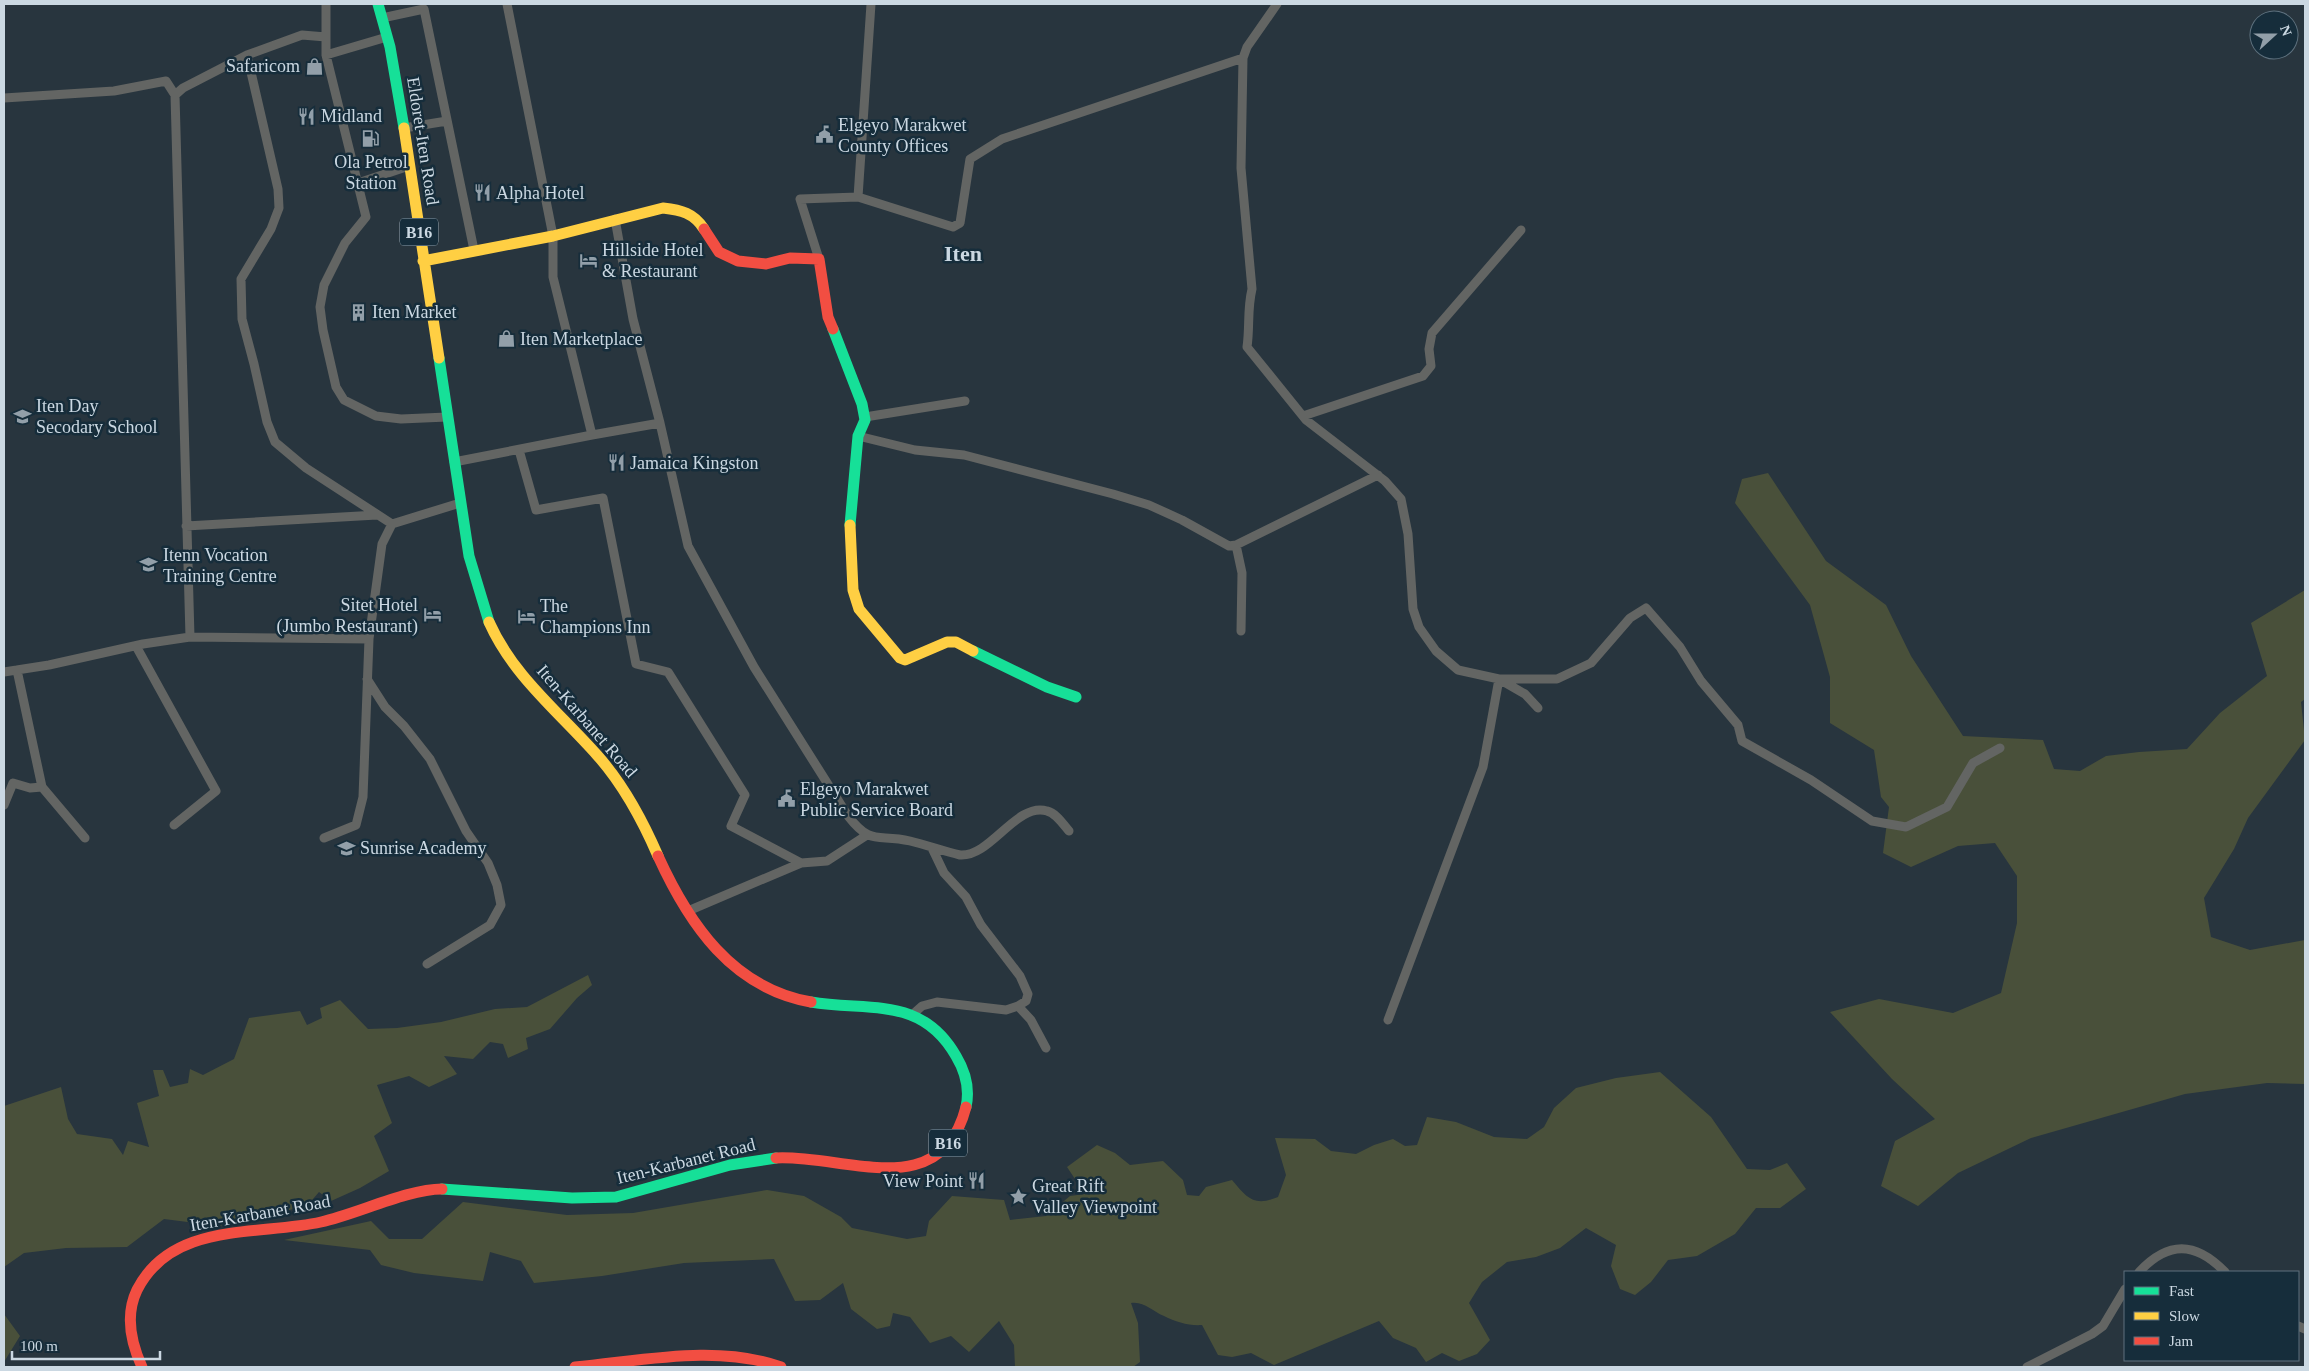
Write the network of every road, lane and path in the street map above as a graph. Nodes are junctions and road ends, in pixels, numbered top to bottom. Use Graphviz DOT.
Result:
graph roads {
  1 [pos="326,4"];
  2 [pos="378,4"];
  3 [pos="507,4"];
  4 [pos="871,4"];
  5 [pos="1277,4"];
  6 [pos="382,18"];
  7 [pos="326,37"];
  8 [pos="387,37"];
  9 [pos="246,55"];
  10 [pos="326,55"];
  11 [pos="1243,58"];
  12 [pos="175,96"];
  13 [pos="4,98"];
  14 [pos="447,121"];
  15 [pos="404,128"];
  16 [pos="409,166"];
  17 [pos="358,183"];
  18 [pos="858,197"];
  19 [pos="615,219"];
  20 [pos="1521,230"];
  21 [pos="553,236"];
  22 [pos="474,250"];
  23 [pos="819,259"];
  24 [pos="423,261"];
  25 [pos="965,401"];
  26 [pos="1303,416"];
  27 [pos="447,417"];
  28 [pos="865,417"];
  29 [pos="660,424"];
  30 [pos="592,435"];
  31 [pos="858,436"];
  32 [pos="520,450"];
  33 [pos="454,462"];
  34 [pos="1378,475"];
  35 [pos="460,503"];
  36 [pos="377,514"];
  37 [pos="392,524"];
  38 [pos="186,526"];
  39 [pos="1236,545"];
  40 [pos="1242,632"];
  41 [pos="190,636"];
  42 [pos="369,639"];
  43 [pos="136,646"];
  44 [pos="17,670"];
  45 [pos="4,672"];
  46 [pos="1499,678"];
  47 [pos="368,679"];
  48 [pos="1076,697"];
  49 [pos="1538,708"];
  50 [pos="2000,748"];
  51 [pos="42,787"];
  52 [pos="4,805"];
  53 [pos="174,825"];
  54 [pos="1069,832"];
  55 [pos="867,835"];
  56 [pos="85,838"];
  57 [pos="324,838"];
  58 [pos="932,848"];
  59 [pos="801,863"];
  60 [pos="688,911"];
  61 [pos="428,964"];
  62 [pos="1018,1006"];
  63 [pos="912,1015"];
  64 [pos="1388,1020"];
  65 [pos="1046,1048"];
  66 [pos="2140,1271"];
  67 [pos="2223,1271"];
  68 [pos="2124,1291"];
  69 [pos="142,1367"];
  70 [pos="575,1367"];
  71 [pos="781,1367"];
  72 [pos="2028,1367"];
  1 -- 7 [label="street"];
  2 -- 6 [label="main road, Eldoret-Iten Road / B16"];
  3 -- 21 [label="street"];
  4 -- 18 [label="street"];
  5 -- 11 [label="street"];
  6 -- 8 [label="main road, Eldoret-Iten Road / B16"];
  6 -- 14 [label="street"];
  7 -- 9 [label="street"];
  7 -- 10 [label="street"];
  8 -- 10 [label="street"];
  8 -- 15 [label="main road, Eldoret-Iten Road / B16"];
  9 -- 12 [label="street"];
  9 -- 36 [label="street"];
  10 -- 17 [label="street"];
  11 -- 18 [label="street"];
  11 -- 26 [label="street"];
  12 -- 13 [label="street"];
  12 -- 38 [label="street"];
  14 -- 15 [label="street"];
  14 -- 22 [label="street"];
  15 -- 16 [label="main road, Eldoret-Iten Road / B16"];
  16 -- 17 [label="street"];
  16 -- 24 [label="main road, Eldoret-Iten Road / B16"];
  17 -- 27 [label="street"];
  18 -- 23 [label="street"];
  19 -- 21 [label="main road"];
  19 -- 23 [label="main road"];
  19 -- 29 [label="street"];
  20 -- 26 [label="street"];
  21 -- 22 [label="main road"];
  21 -- 30 [label="street"];
  22 -- 24 [label="main road"];
  23 -- 28 [label="main road"];
  24 -- 27 [label="main road, Eldoret-Iten Road / B16"];
  25 -- 28 [label="street"];
  26 -- 34 [label="street"];
  27 -- 33 [label="main road, Eldoret-Iten Road / B16"];
  28 -- 31 [label="main road"];
  29 -- 30 [label="street"];
  29 -- 55 [label="street"];
  30 -- 32 [label="street"];
  31 -- 39 [label="street"];
  31 -- 48 [label="main road"];
  32 -- 33 [label="street"];
  32 -- 59 [label="street"];
  33 -- 35 [label="main road, Iten-Karbanet Road / B16"];
  34 -- 39 [label="street"];
  34 -- 46 [label="street"];
  35 -- 37 [label="street"];
  35 -- 60 [label="main road, Iten-Karbanet Road / B16"];
  36 -- 37 [label="street"];
  36 -- 38 [label="street"];
  37 -- 42 [label="street"];
  38 -- 41 [label="street"];
  39 -- 40 [label="street"];
  41 -- 42 [label="street"];
  41 -- 43 [label="street"];
  42 -- 47 [label="street"];
  43 -- 44 [label="street"];
  43 -- 53 [label="street"];
  44 -- 45 [label="street"];
  44 -- 51 [label="street"];
  46 -- 49 [label="street"];
  46 -- 50 [label="street"];
  46 -- 64 [label="street"];
  47 -- 57 [label="street"];
  47 -- 61 [label="street"];
  51 -- 52 [label="street"];
  51 -- 56 [label="street"];
  54 -- 58 [label="street"];
  55 -- 58 [label="street"];
  55 -- 59 [label="street"];
  58 -- 62 [label="street"];
  59 -- 60 [label="street"];
  60 -- 63 [label="main road, Iten-Karbanet Road / B16"];
  62 -- 63 [label="street"];
  62 -- 65 [label="street"];
  63 -- 69 [label="main road, Iten-Karbanet Road / B16"];
  66 -- 67 [label="street"];
  68 -- 72 [label="street"];
  70 -- 71 [label="main road"];
}
